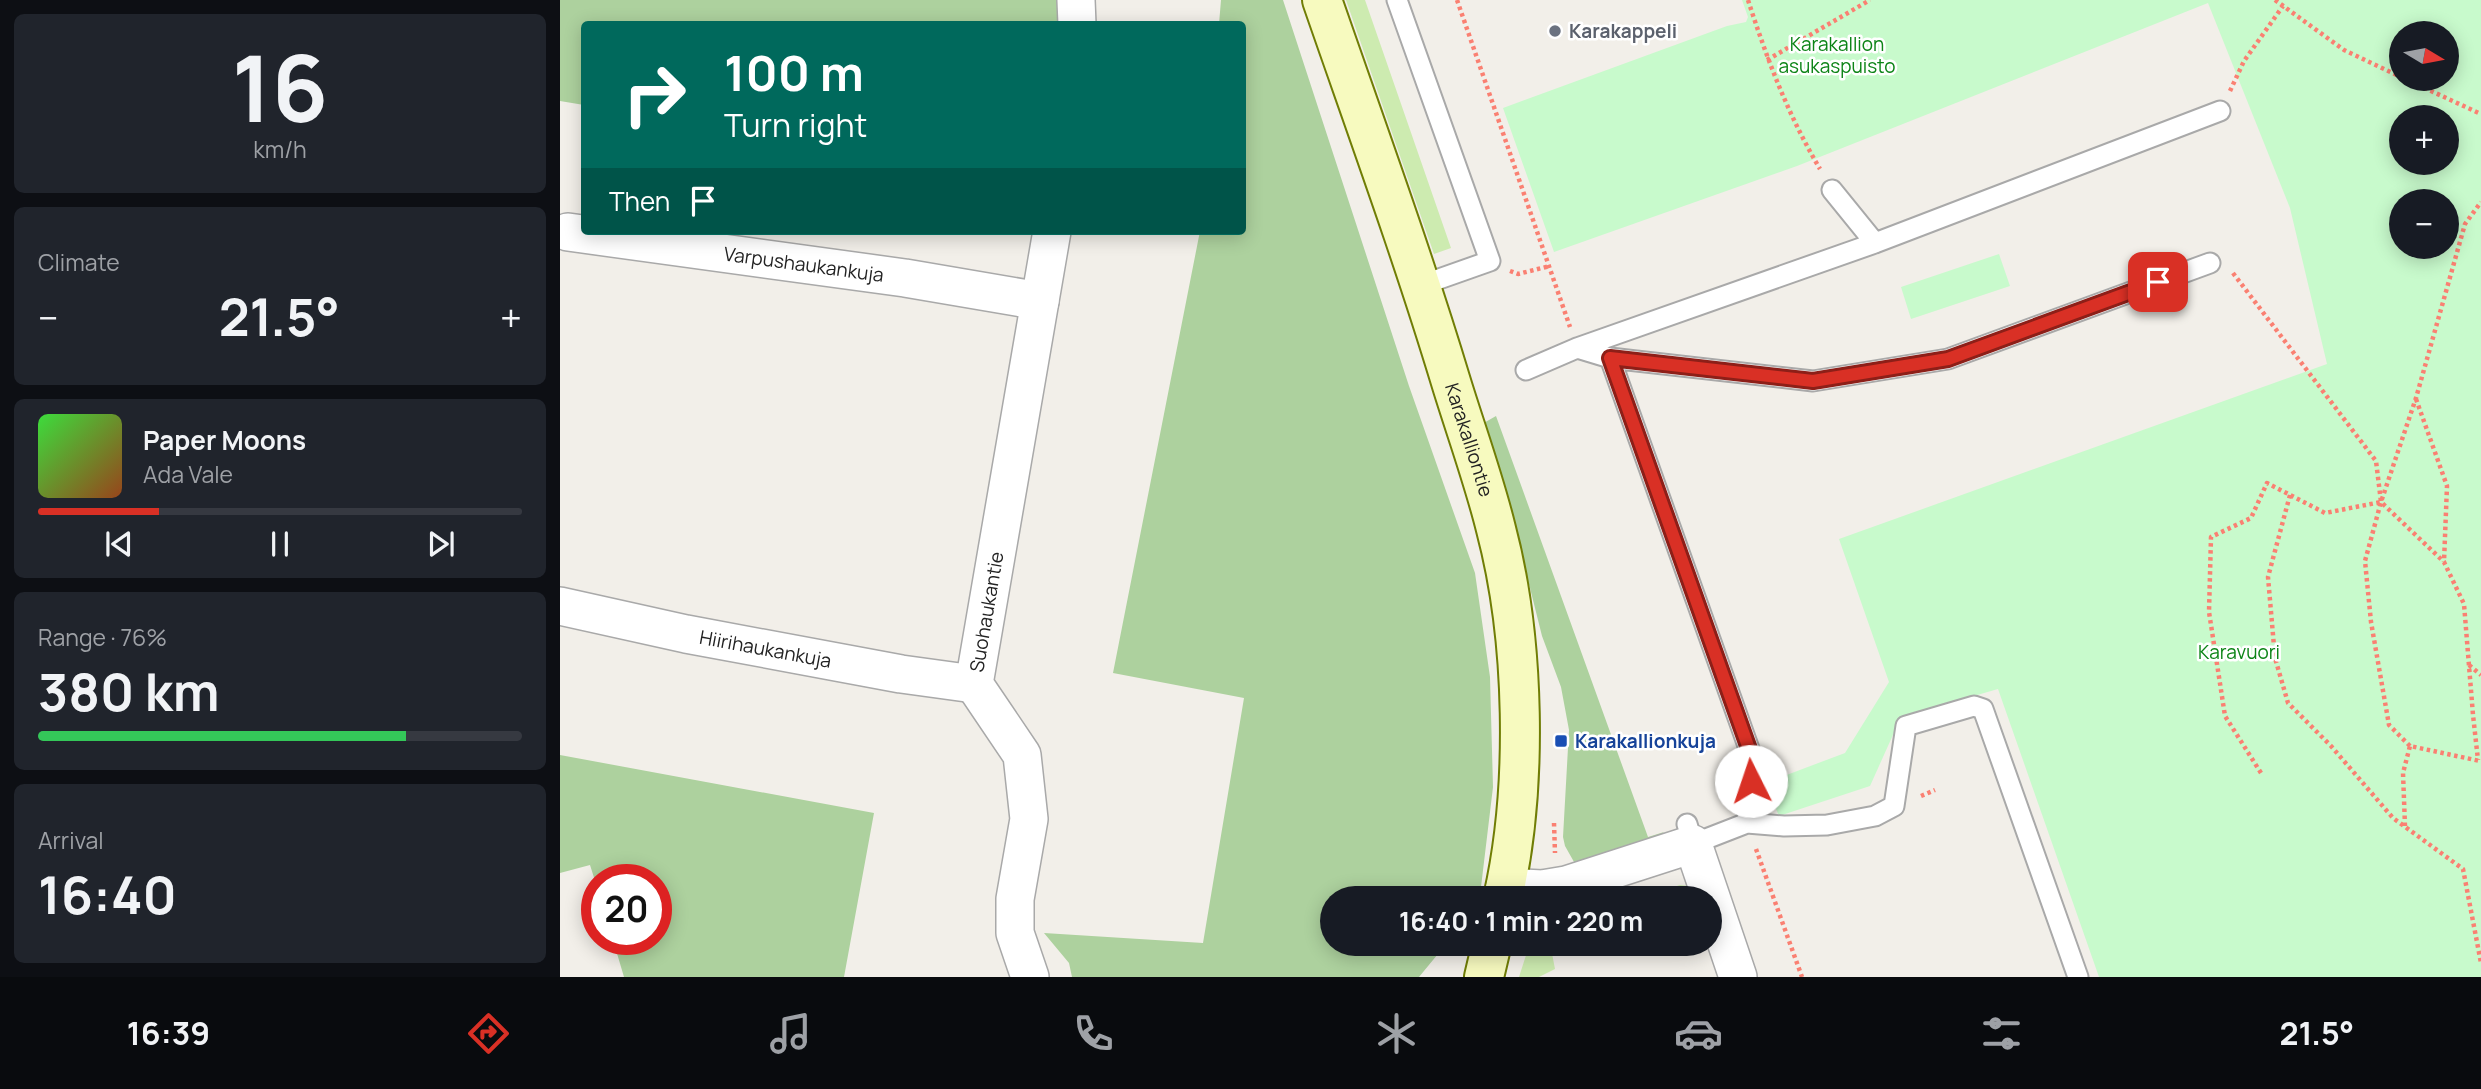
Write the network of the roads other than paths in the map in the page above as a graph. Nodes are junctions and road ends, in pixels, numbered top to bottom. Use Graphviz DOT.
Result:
graph roads {
  1 [pos="1076,0"];
  2 [pos="1322,0"];
  3 [pos="1397,0"];
  4 [pos="1077,21"];
  5 [pos="2221,111"];
  6 [pos="1832,190"];
  7 [pos="568,232"];
  8 [pos="581,234"];
  9 [pos="590,235"];
  10 [pos="1051,235"];
  11 [pos="1875,243"];
  12 [pos="2210,263"];
  13 [pos="1422,285"];
  14 [pos="1040,301"];
  15 [pos="1577,348"];
  16 [pos="1610,358"];
  17 [pos="1526,370"];
  18 [pos="560,606"];
  19 [pos="974,684"];
  20 [pos="1747,823"];
  21 [pos="1690,834"];
  22 [pos="1505,886"];
  23 [pos="1560,886"];
  24 [pos="1489,956"];
  25 [pos="1030,977"];
  26 [pos="1484,977"];
  27 [pos="1738,977"];
  28 [pos="2078,977"];
  1 -- 4 [label="street"];
  2 -- 13 [label="street, Karakalliontie"];
  3 -- 13 [label="lane"];
  5 -- 11 [label="lane"];
  6 -- 11 [label="lane"];
  7 -- 8 [label="street, Varpushaukankuja"];
  9 -- 14 [label="street, Varpushaukankuja"];
  10 -- 14 [label="street, Suohaukantie"];
  11 -- 15 [label="lane"];
  12 -- 16 [label="lane"];
  13 -- 22 [label="street, Karakalliontie"];
  14 -- 19 [label="street, Suohaukantie"];
  15 -- 16 [label="lane"];
  15 -- 17 [label="lane"];
  16 -- 20 [label="lane"];
  18 -- 19 [label="street, Hiirihaukankuja"];
  19 -- 25 [label="street, Suohaukantie"];
  20 -- 21 [label="lane"];
  20 -- 28 [label="lane"];
  21 -- 23 [label="street"];
  21 -- 27 [label="street"];
  24 -- 26 [label="street"];
}
